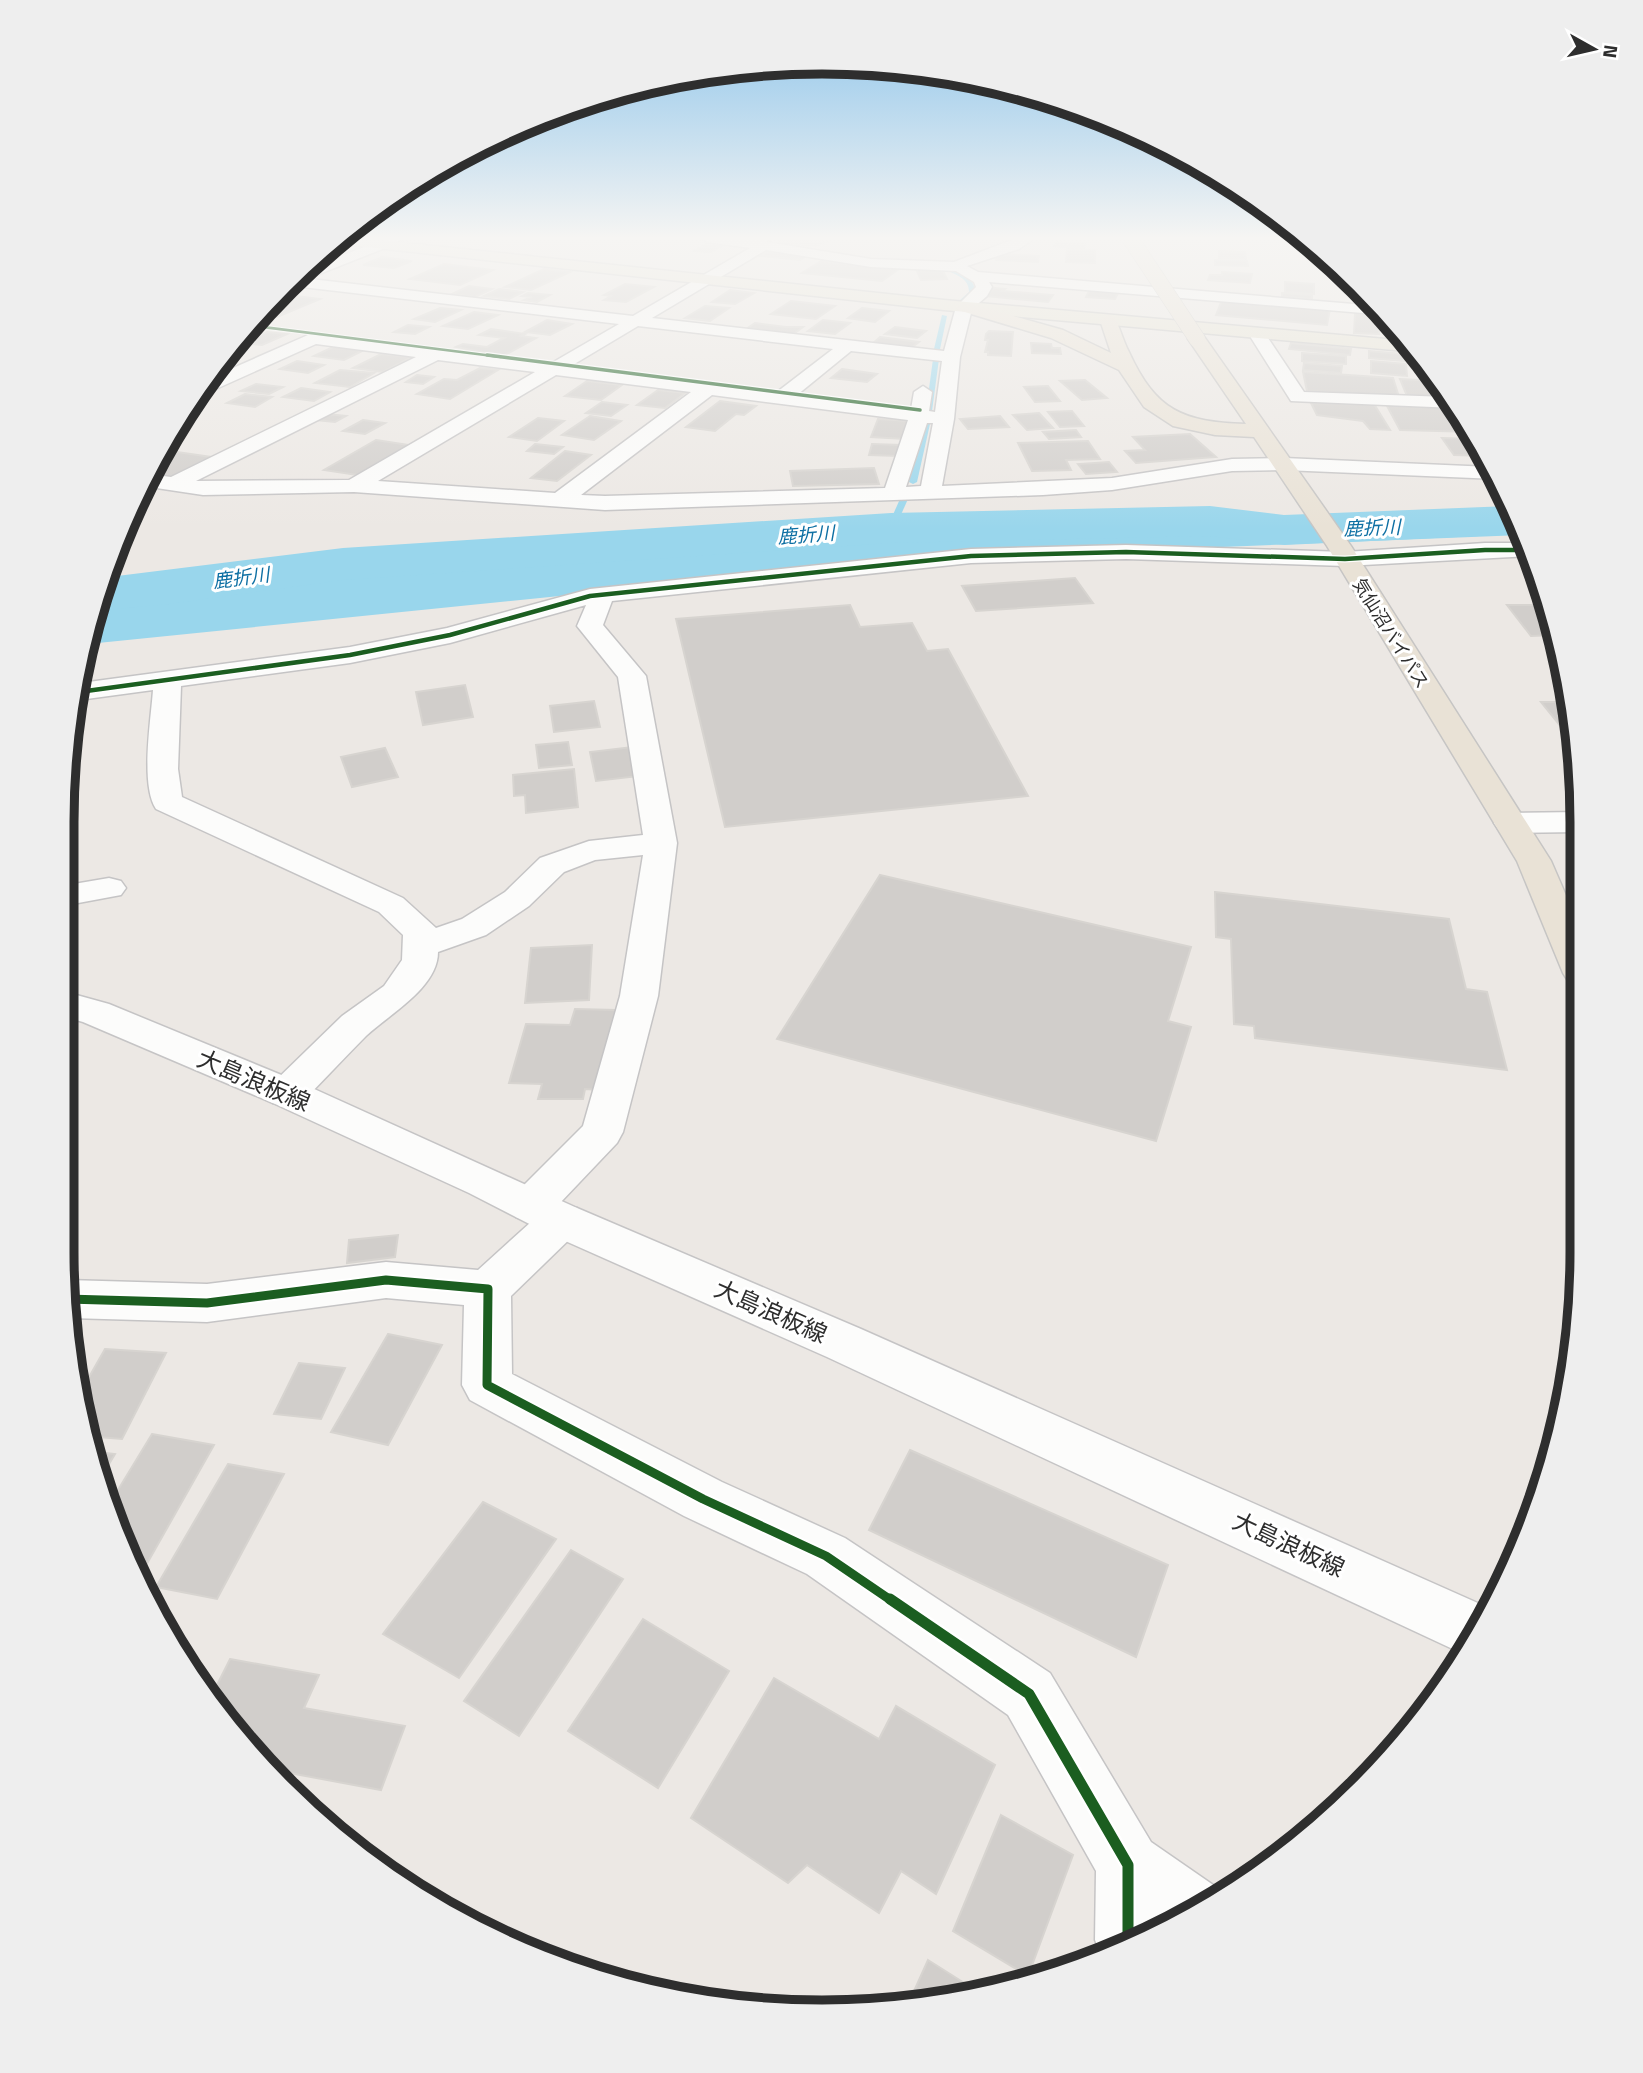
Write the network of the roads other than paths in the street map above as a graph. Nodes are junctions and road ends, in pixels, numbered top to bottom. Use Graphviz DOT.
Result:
graph roads {
  1 [pos="1256,334"];
  2 [pos="611,335"];
  3 [pos="752,335"];
  4 [pos="936,335"];
  5 [pos="957,335"];
  6 [pos="1059,335"];
  7 [pos="1112,335"];
  8 [pos="1194,335"];
  9 [pos="1265,335"];
  10 [pos="934,342"];
  11 [pos="848,345"];
  12 [pos="1399,346"];
  13 [pos="434,355"];
  14 [pos="951,356"];
  15 [pos="1127,367"];
  16 [pos="551,370"];
  17 [pos="217,381"];
  18 [pos="708,389"];
  19 [pos="781,398"];
  20 [pos="1441,403"];
  21 [pos="919,416"];
  22 [pos="944,419"];
  23 [pos="1259,431"];
  24 [pos="1287,470"];
  25 [pos="1482,473"];
  26 [pos="156,482"];
  27 [pos="172,485"];
  28 [pos="354,486"];
  29 [pos="930,494"];
  30 [pos="893,495"];
  31 [pos="560,500"];
  32 [pos="1519,551"];
  33 [pos="1342,553"];
  34 [pos="602,595"];
  35 [pos="167,685"];
  36 [pos="85,691"];
  37 [pos="84,702"];
  38 [pos="1570,822"];
  39 [pos="1510,823"];
  40 [pos="661,843"];
  41 [pos="109,888"];
  42 [pos="74,894"];
  43 [pos="420,946"];
  44 [pos="1570,947"];
  45 [pos="74,1007"];
  46 [pos="287,1093"];
  47 [pos="546,1212"];
  48 [pos="488,1289"];
  49 [pos="75,1298"];
  50 [pos="1469,1626"];
  51 [pos="1128,1866"];
  52 [pos="1185,1905"];
  53 [pos="1128,1933"];
  1 -- 20 [label="street"];
  2 -- 16 [label="street"];
  3 -- 11 [label="street"];
  4 -- 10 [label="street"];
  5 -- 14 [label="street"];
  6 -- 15 [label="highway"];
  7 -- 15 [label="highway"];
  8 -- 23 [label="highway, 気仙沼バイパス, bridge"];
  9 -- 12 [label="main road"];
  10 -- 11 [label="street"];
  10 -- 14 [label="street"];
  10 -- 21 [label="street"];
  11 -- 19 [label="street"];
  13 -- 16 [label="street"];
  13 -- 17 [label="street"];
  13 -- 27 [label="street"];
  14 -- 22 [label="street"];
  15 -- 23 [label="highway"];
  16 -- 18 [label="street"];
  16 -- 28 [label="street"];
  18 -- 19 [label="street"];
  18 -- 31 [label="street"];
  19 -- 21 [label="street"];
  21 -- 22 [label="street"];
  21 -- 30 [label="street"];
  22 -- 29 [label="street"];
  23 -- 24 [label="highway, 気仙沼バイパス"];
  24 -- 25 [label="street"];
  24 -- 29 [label="street"];
  24 -- 33 [label="highway, 気仙沼バイパス"];
  26 -- 27 [label="street"];
  27 -- 28 [label="street"];
  28 -- 31 [label="street"];
  29 -- 30 [label="street"];
  30 -- 31 [label="street"];
  32 -- 33 [label="street"];
  33 -- 34 [label="street"];
  33 -- 39 [label="highway, 気仙沼バイパス"];
  34 -- 35 [label="street"];
  34 -- 40 [label="street"];
  35 -- 36 [label="street"];
  35 -- 37 [label="street"];
  35 -- 43 [label="street"];
  38 -- 39 [label="street"];
  39 -- 44 [label="highway, 気仙沼バイパス"];
  40 -- 43 [label="street"];
  40 -- 47 [label="street"];
  41 -- 42 [label="street"];
  43 -- 46 [label="street"];
  45 -- 46 [label="street, 大島浪板線"];
  46 -- 47 [label="street, 大島浪板線"];
  47 -- 48 [label="street"];
  47 -- 50 [label="street, 大島浪板線"];
  48 -- 49 [label="street"];
  48 -- 51 [label="street"];
  51 -- 52 [label="street"];
  51 -- 53 [label="street"];
}
